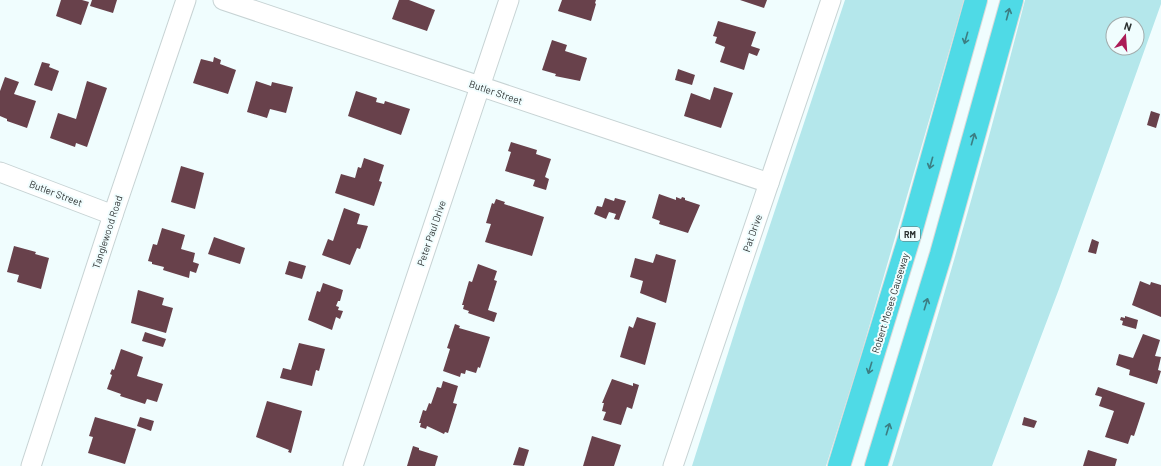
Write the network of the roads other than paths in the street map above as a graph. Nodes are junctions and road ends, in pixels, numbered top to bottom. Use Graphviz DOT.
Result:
graph roads {
  1 [pos="186,0"];
  2 [pos="224,0"];
  3 [pos="509,0"];
  4 [pos="830,0"];
  5 [pos="976,0"];
  6 [pos="1012,0"];
  7 [pos="480,86"];
  8 [pos="0,172"];
  9 [pos="769,183"];
  10 [pos="113,215"];
  11 [pos="31,466"];
  12 [pos="353,466"];
  13 [pos="673,466"];
  14 [pos="839,466"];
  15 [pos="876,466"];
  1 -- 10 [label="street, Tanglewood Road"];
  2 -- 7 [label="street, Butler Street"];
  3 -- 7 [label="street, Peter Paul Drive"];
  4 -- 9 [label="street, Pat Drive"];
  5 -- 14 [label="highway, Robert Moses Causeway / RM, one-way"];
  15 -- 6 [label="highway, one-way"];
  7 -- 9 [label="street, Butler Street"];
  7 -- 12 [label="street, Peter Paul Drive"];
  8 -- 10 [label="street, Butler Street"];
  9 -- 13 [label="street, Pat Drive"];
  10 -- 11 [label="street, Tanglewood Road"];
}
